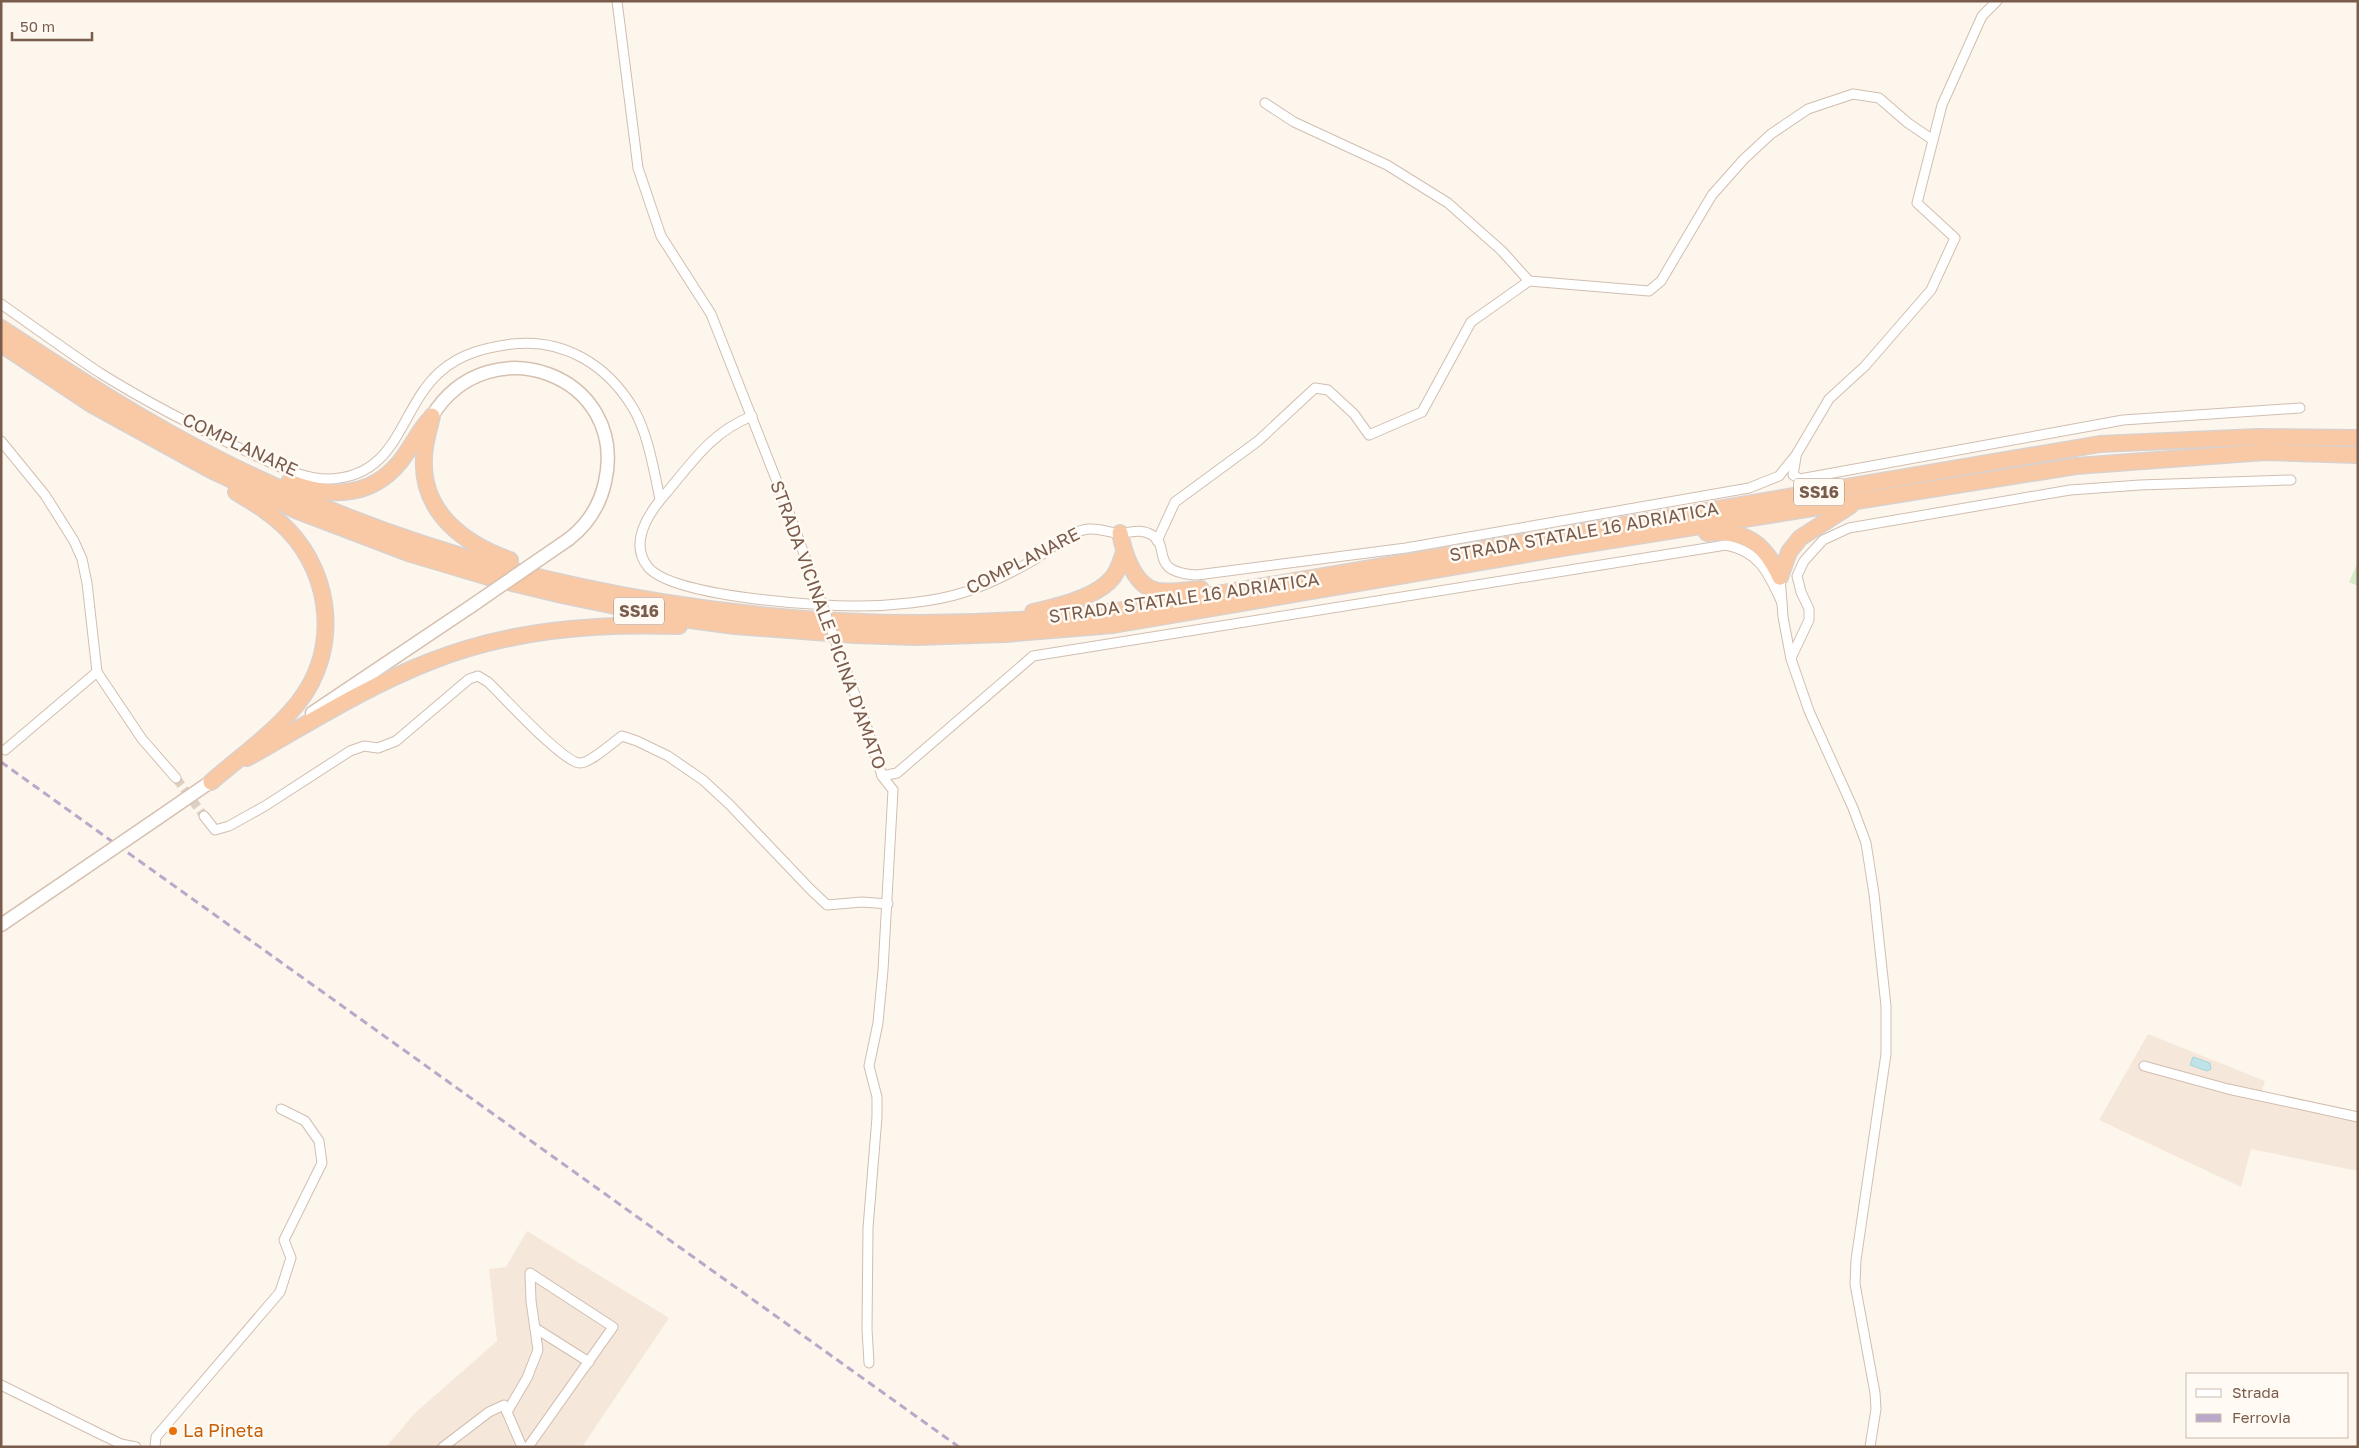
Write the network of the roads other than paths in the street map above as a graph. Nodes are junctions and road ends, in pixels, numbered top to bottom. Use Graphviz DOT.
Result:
graph roads {
  1 [pos="618,1"];
  2 [pos="1997,1"];
  3 [pos="1265,103"];
  4 [pos="1933,140"];
  5 [pos="1529,280"];
  6 [pos="1,304"];
  7 [pos="1,328"];
  8 [pos="1,344"];
  9 [pos="2300,408"];
  10 [pos="432,416"];
  11 [pos="752,416"];
  12 [pos="126,424"];
  13 [pos="168,433"];
  14 [pos="2358,438"];
  15 [pos="1,440"];
  16 [pos="1796,454"];
  17 [pos="2358,455"];
  18 [pos="2291,480"];
  19 [pos="660,499"];
  20 [pos="1866,499"];
  21 [pos="1676,531"];
  22 [pos="1120,533"];
  23 [pos="1157,541"];
  24 [pos="1124,552"];
  25 [pos="1780,576"];
  26 [pos="1285,584"];
  27 [pos="626,596"];
  28 [pos="1782,604"];
  29 [pos="984,622"];
  30 [pos="788,631"];
  31 [pos="1791,659"];
  32 [pos="97,672"];
  33 [pos="5,750"];
  34 [pos="247,758"];
  35 [pos="882,776"];
  36 [pos="176,778"];
  37 [pos="211,782"];
  38 [pos="204,816"];
  39 [pos="888,904"];
  40 [pos="1,925"];
  41 [pos="2144,1066"];
  42 [pos="281,1109"];
  43 [pos="2358,1117"];
  44 [pos="535,1328"];
  45 [pos="589,1362"];
  46 [pos="869,1363"];
  47 [pos="1,1385"];
  48 [pos="507,1412"];
  49 [pos="136,1447"];
  50 [pos="155,1447"];
  51 [pos="443,1447"];
  52 [pos="522,1447"];
  53 [pos="528,1447"];
  54 [pos="1870,1447"];
  1 -- 11 [label="street, STRADA VICINALE PICINA D'AMATO"];
  2 -- 4 [label="street"];
  3 -- 5 [label="street"];
  4 -- 5 [label="street"];
  4 -- 16 [label="street"];
  5 -- 23 [label="street"];
  6 -- 19 [label="street, COMPLANARE"];
  7 -- 13 [label="highway, STRADA STATALE 16 ADRIATICA / SS16"];
  8 -- 12 [label="highway, STRADA STATALE 16 ADRIATICA / SS16"];
  9 -- 16 [label="street"];
  10 -- 13 [label="highway, SS16"];
  10 -- 27 [label="highway, SS16"];
  10 -- 34 [label="main road, bridge"];
  11 -- 19 [label="street, COMPLANARE"];
  11 -- 35 [label="street, STRADA VICINALE PICINA D'AMATO, bridge"];
  12 -- 30 [label="highway, STRADA STATALE 16 ADRIATICA / SS16"];
  12 -- 37 [label="highway, SS16"];
  13 -- 27 [label="highway, STRADA STATALE 16 ADRIATICA / SS16"];
  14 -- 26 [label="highway, STRADA STATALE 16 ADRIATICA / SS16"];
  15 -- 32 [label="street"];
  16 -- 23 [label="street"];
  17 -- 20 [label="highway, STRADA STATALE 16 ADRIATICA / SS16"];
  18 -- 31 [label="street"];
  19 -- 22 [label="street, COMPLANARE"];
  20 -- 21 [label="highway, STRADA STATALE 16 ADRIATICA / SS16"];
  20 -- 25 [label="highway, SS16"];
  21 -- 25 [label="highway, SS16"];
  21 -- 30 [label="highway, STRADA STATALE 16 ADRIATICA / SS16"];
  22 -- 23 [label="street, COMPLANARE"];
  22 -- 24 [label="highway"];
  24 -- 26 [label="highway"];
  24 -- 29 [label="highway"];
  25 -- 28 [label="street"];
  26 -- 29 [label="highway, STRADA STATALE 16 ADRIATICA / SS16"];
  27 -- 29 [label="highway, STRADA STATALE 16 ADRIATICA / SS16"];
  28 -- 31 [label="street"];
  28 -- 35 [label="street"];
  30 -- 34 [label="highway, SS16"];
  31 -- 54 [label="street"];
  32 -- 33 [label="street"];
  32 -- 36 [label="street"];
  34 -- 37 [label="main road"];
  35 -- 39 [label="street, STRADA VICINALE PICINA D'AMATO"];
  37 -- 40 [label="main road, bridge"];
  38 -- 39 [label="street"];
  39 -- 46 [label="street, STRADA VICINALE PICINA D'AMATO"];
  41 -- 43 [label="street"];
  42 -- 50 [label="street"];
  44 -- 45 [label="street"];
  44 -- 45 [label="street"];
  44 -- 48 [label="street"];
  45 -- 53 [label="street"];
  47 -- 49 [label="street"];
  48 -- 51 [label="street"];
  48 -- 52 [label="street"];
}
